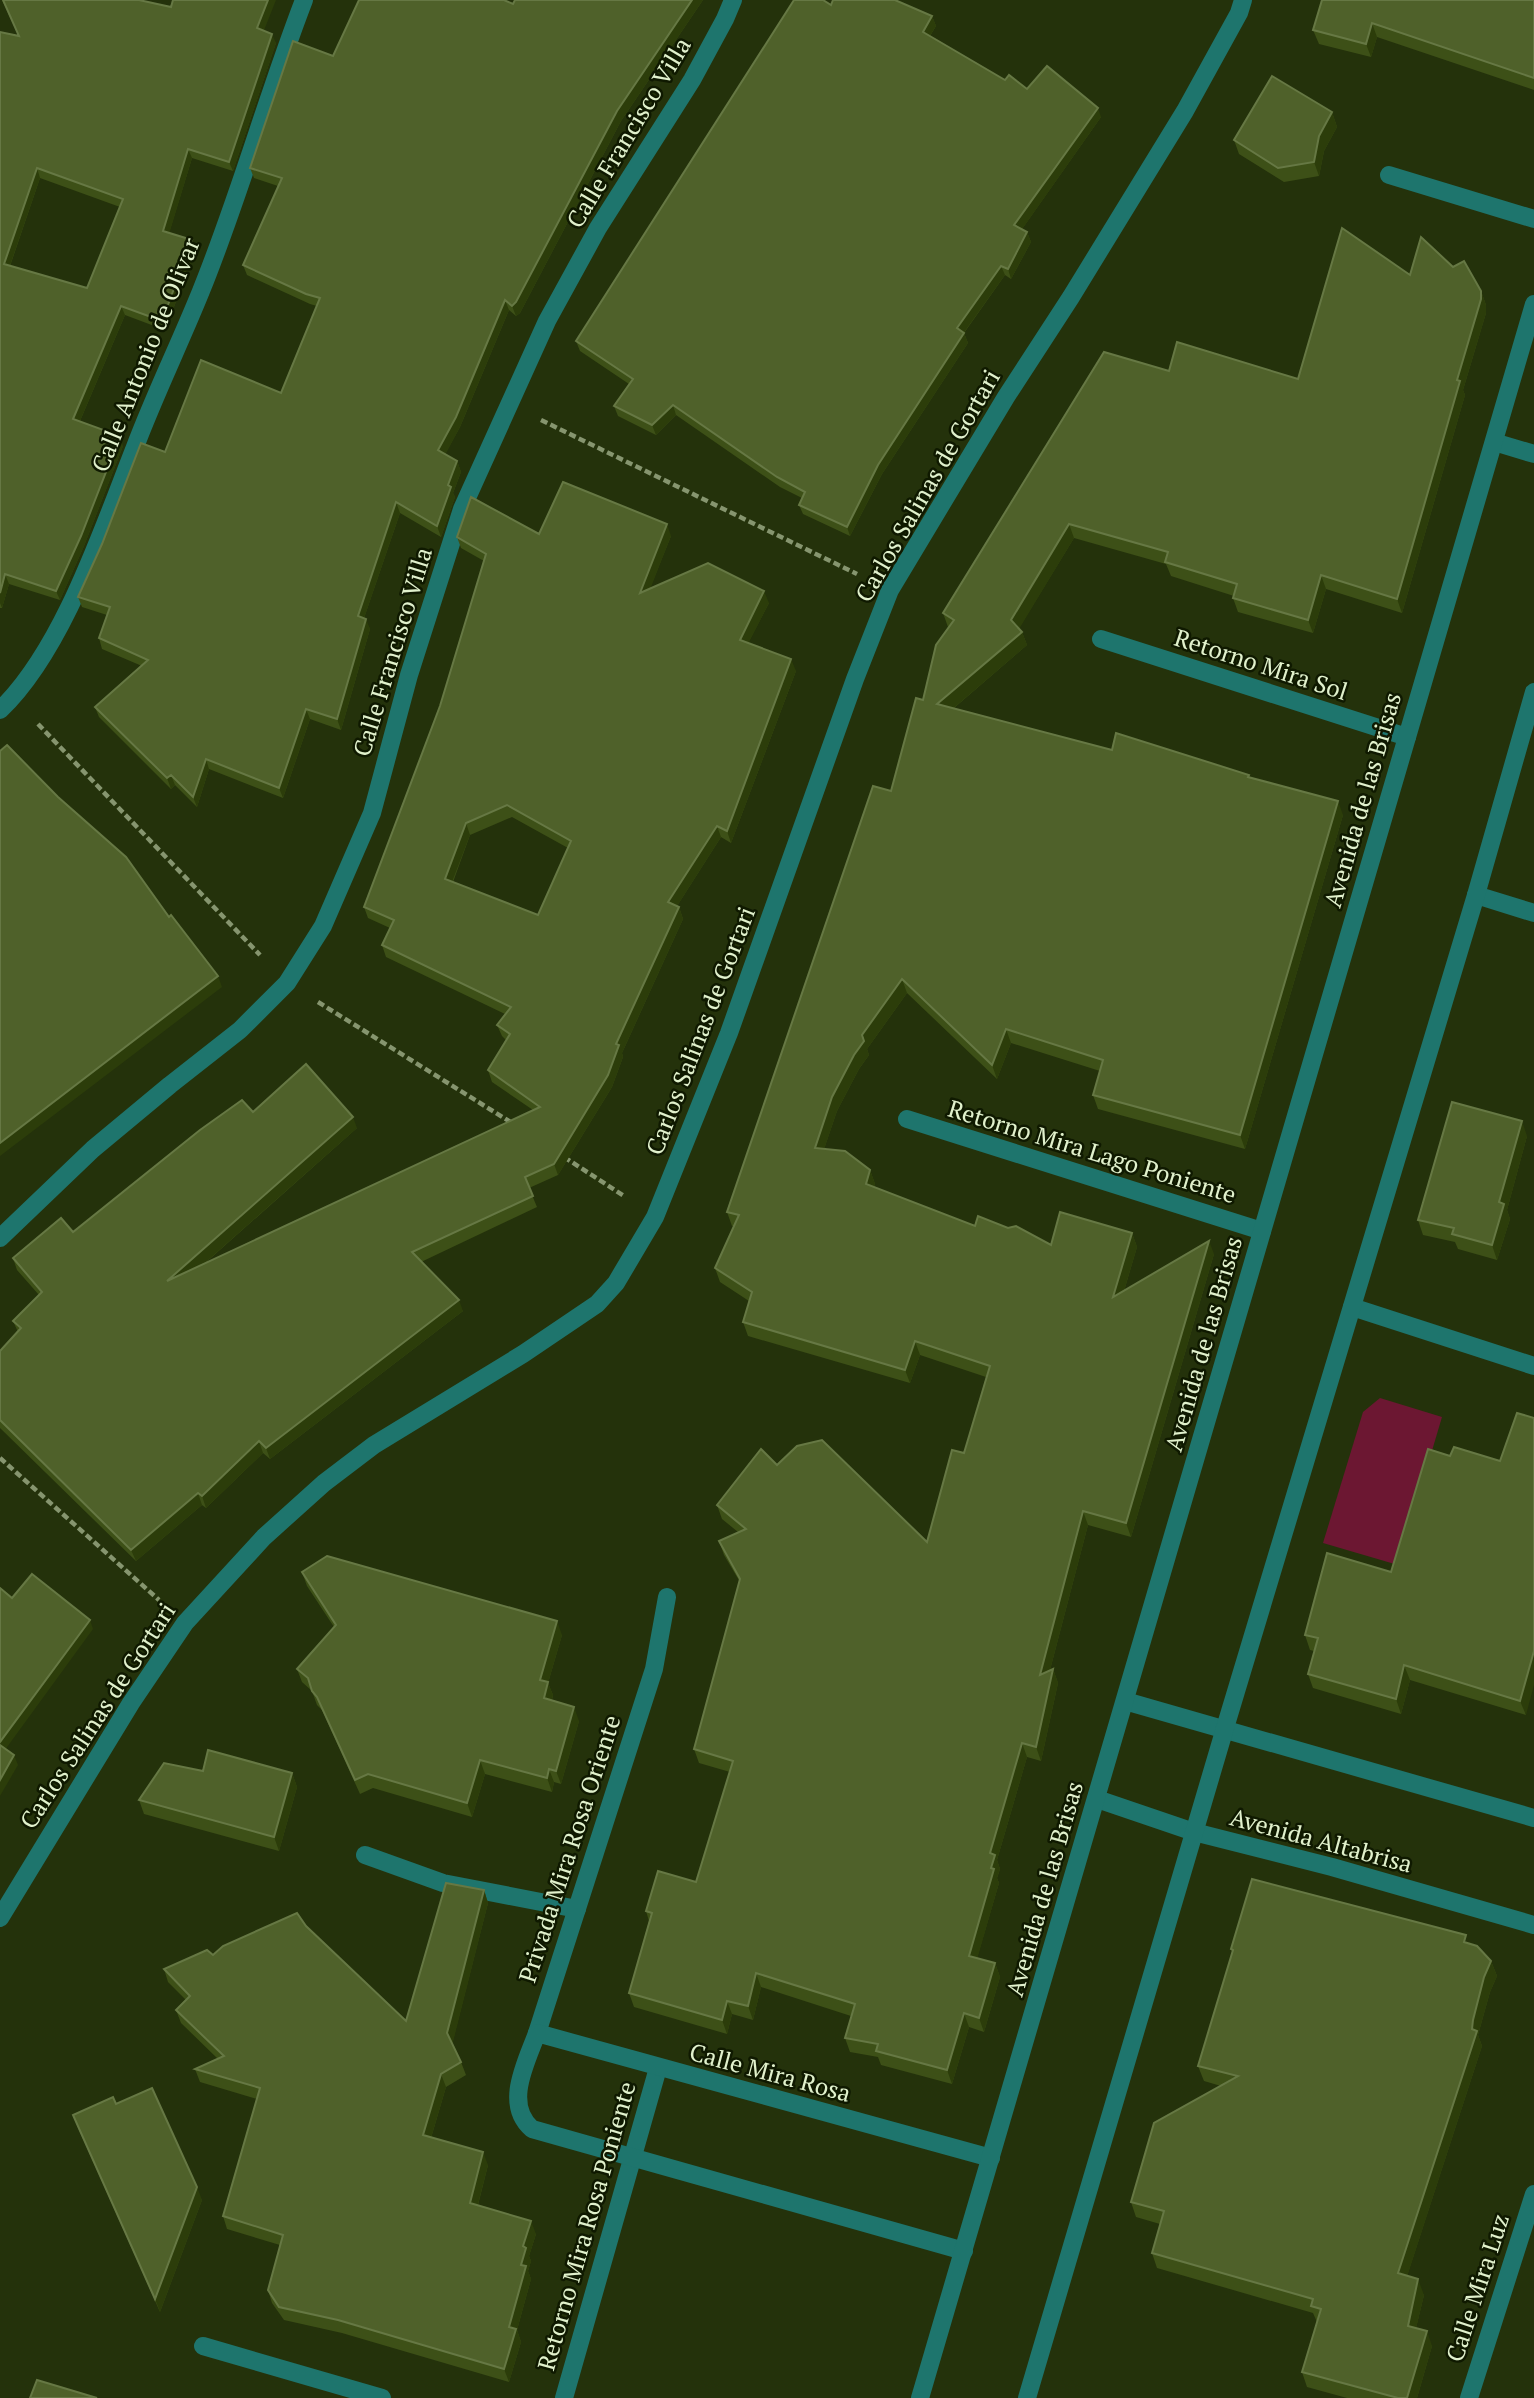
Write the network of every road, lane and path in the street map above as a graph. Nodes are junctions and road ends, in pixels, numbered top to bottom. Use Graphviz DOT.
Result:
graph roads {
  1 [pos="304,0"];
  2 [pos="733,0"];
  3 [pos="1243,0"];
  4 [pos="1389,175"];
  5 [pos="1534,219"];
  6 [pos="1534,304"];
  7 [pos="509,404"];
  8 [pos="1494,442"];
  9 [pos="1534,454"];
  10 [pos="890,590"];
  11 [pos="1101,639"];
  12 [pos="1534,692"];
  13 [pos="0,710"];
  14 [pos="1407,737"];
  15 [pos="1476,895"];
  16 [pos="1534,913"];
  17 [pos="907,1119"];
  18 [pos="1262,1231"];
  19 [pos="0,1238"];
  20 [pos="1352,1307"];
  21 [pos="1534,1366"];
  22 [pos="0,1458"];
  23 [pos="667,1597"];
  24 [pos="185,1623"];
  25 [pos="1125,1701"];
  26 [pos="1225,1728"];
  27 [pos="1097,1800"];
  28 [pos="1534,1818"];
  29 [pos="1194,1832"];
  30 [pos="365,1855"];
  31 [pos="577,1909"];
  32 [pos="0,1918"];
  33 [pos="1534,1925"];
  34 [pos="537,2033"];
  35 [pos="658,2068"];
  36 [pos="631,2158"];
  37 [pos="991,2158"];
  38 [pos="1534,2194"];
  39 [pos="964,2252"];
  40 [pos="203,2346"];
  41 [pos="382,2398"];
  42 [pos="564,2398"];
  43 [pos="919,2398"];
  44 [pos="1027,2398"];
  45 [pos="1469,2398"];
  1 -- 13 [label="street, Calle Antonio de Olivar"];
  2 -- 7 [label="street, Calle Francisco Villa"];
  3 -- 10 [label="street, Carlos Salinas de Gortari"];
  4 -- 5 [label="street"];
  6 -- 8 [label="street, Avenida de las Brisas"];
  7 -- 10 [label="path"];
  7 -- 19 [label="street, Calle Francisco Villa"];
  8 -- 9 [label="street"];
  8 -- 14 [label="street, Avenida de las Brisas"];
  10 -- 24 [label="street, Carlos Salinas de Gortari"];
  11 -- 14 [label="street, Retorno Mira Sol"];
  12 -- 15 [label="street"];
  14 -- 18 [label="street, Avenida de las Brisas"];
  15 -- 16 [label="street"];
  15 -- 20 [label="street"];
  17 -- 18 [label="street, Retorno Mira Lago Poniente"];
  18 -- 25 [label="street, Avenida de las Brisas"];
  20 -- 21 [label="street"];
  20 -- 26 [label="street"];
  22 -- 24 [label="path"];
  23 -- 31 [label="street, Privada Mira Rosa Oriente"];
  24 -- 32 [label="street, Carlos Salinas de Gortari"];
  25 -- 26 [label="street"];
  25 -- 27 [label="street, Avenida de las Brisas"];
  26 -- 28 [label="street"];
  26 -- 29 [label="street"];
  27 -- 29 [label="street, Avenida Altabrisa"];
  27 -- 37 [label="street, Avenida de las Brisas"];
  29 -- 33 [label="street, Avenida Altabrisa"];
  29 -- 44 [label="street"];
  30 -- 31 [label="street"];
  31 -- 34 [label="street, Privada Mira Rosa Oriente"];
  34 -- 35 [label="street, Calle Mira Rosa"];
  34 -- 36 [label="street, Privada Mira Rosa Oriente"];
  35 -- 36 [label="street, Retorno Mira Rosa Poniente"];
  35 -- 37 [label="street, Calle Mira Rosa"];
  36 -- 39 [label="street"];
  36 -- 42 [label="street, Retorno Mira Rosa Poniente"];
  37 -- 39 [label="street, Avenida de las Brisas"];
  38 -- 45 [label="street, Calle Mira Luz"];
  39 -- 43 [label="street, Avenida de las Brisas"];
  40 -- 41 [label="street"];
}
